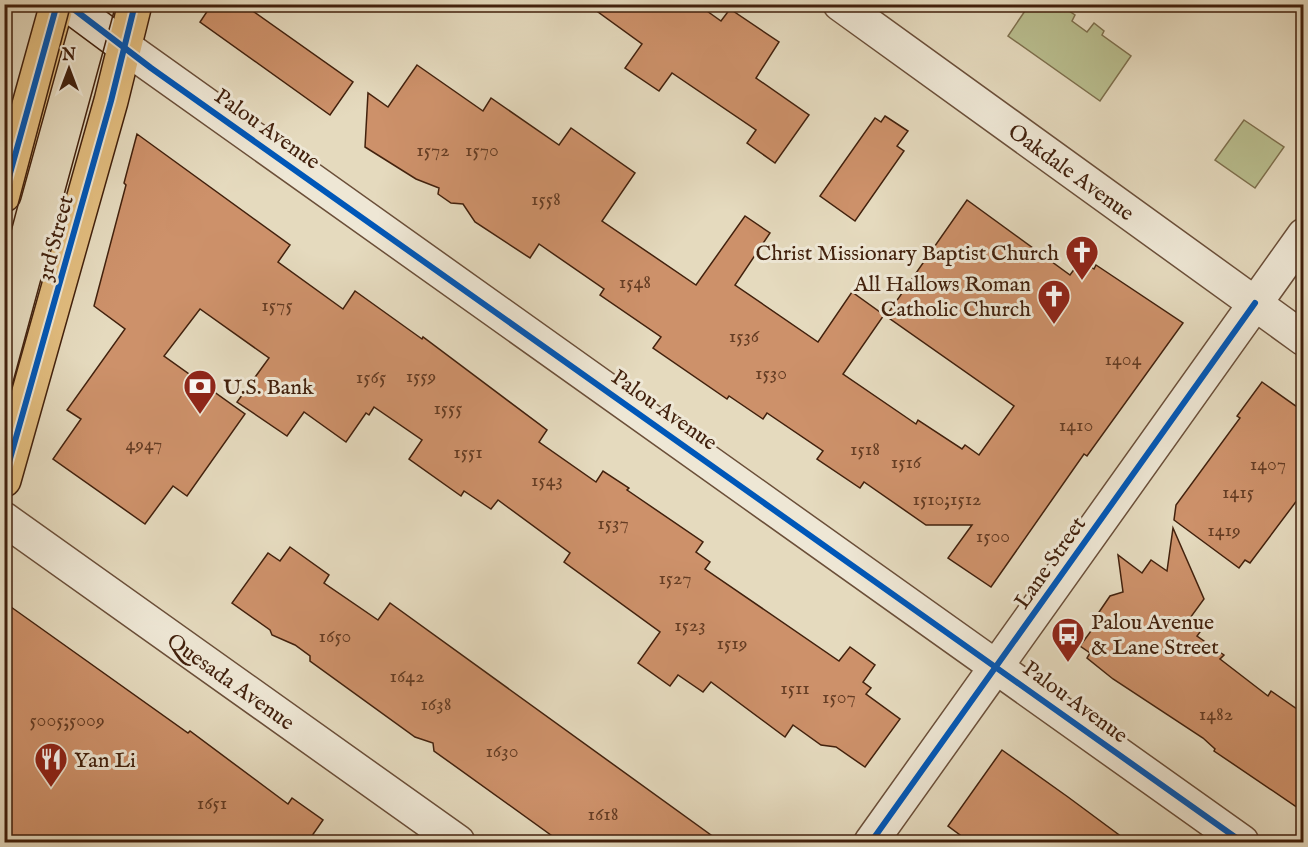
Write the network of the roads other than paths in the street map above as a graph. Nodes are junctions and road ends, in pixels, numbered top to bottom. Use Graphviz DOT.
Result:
graph roads {
  1 [pos="57,4"];
  2 [pos="67,4"];
  3 [pos="135,4"];
  4 [pos="840,4"];
  5 [pos="124,47"];
  6 [pos="4,195"];
  7 [pos="1304,235"];
  8 [pos="1255,303"];
  9 [pos="1304,339"];
  10 [pos="4,480"];
  11 [pos="4,519"];
  12 [pos="997,666"];
  13 [pos="458,843"];
  14 [pos="871,843"];
  15 [pos="1242,843"];
  1 -- 6 [label="main road"];
  2 -- 5 [label="street, Palou Avenue"];
  3 -- 5 [label="main road, 3rd Street"];
  4 -- 8 [label="street, Oakdale Avenue"];
  5 -- 10 [label="main road, 3rd Street"];
  5 -- 12 [label="street, Palou Avenue"];
  7 -- 8 [label="street, Lane Street"];
  8 -- 9 [label="street, Oakdale Avenue"];
  8 -- 12 [label="street, Lane Street"];
  11 -- 13 [label="street, Quesada Avenue"];
  12 -- 14 [label="street, Lane Street"];
  12 -- 15 [label="street, Palou Avenue"];
}
